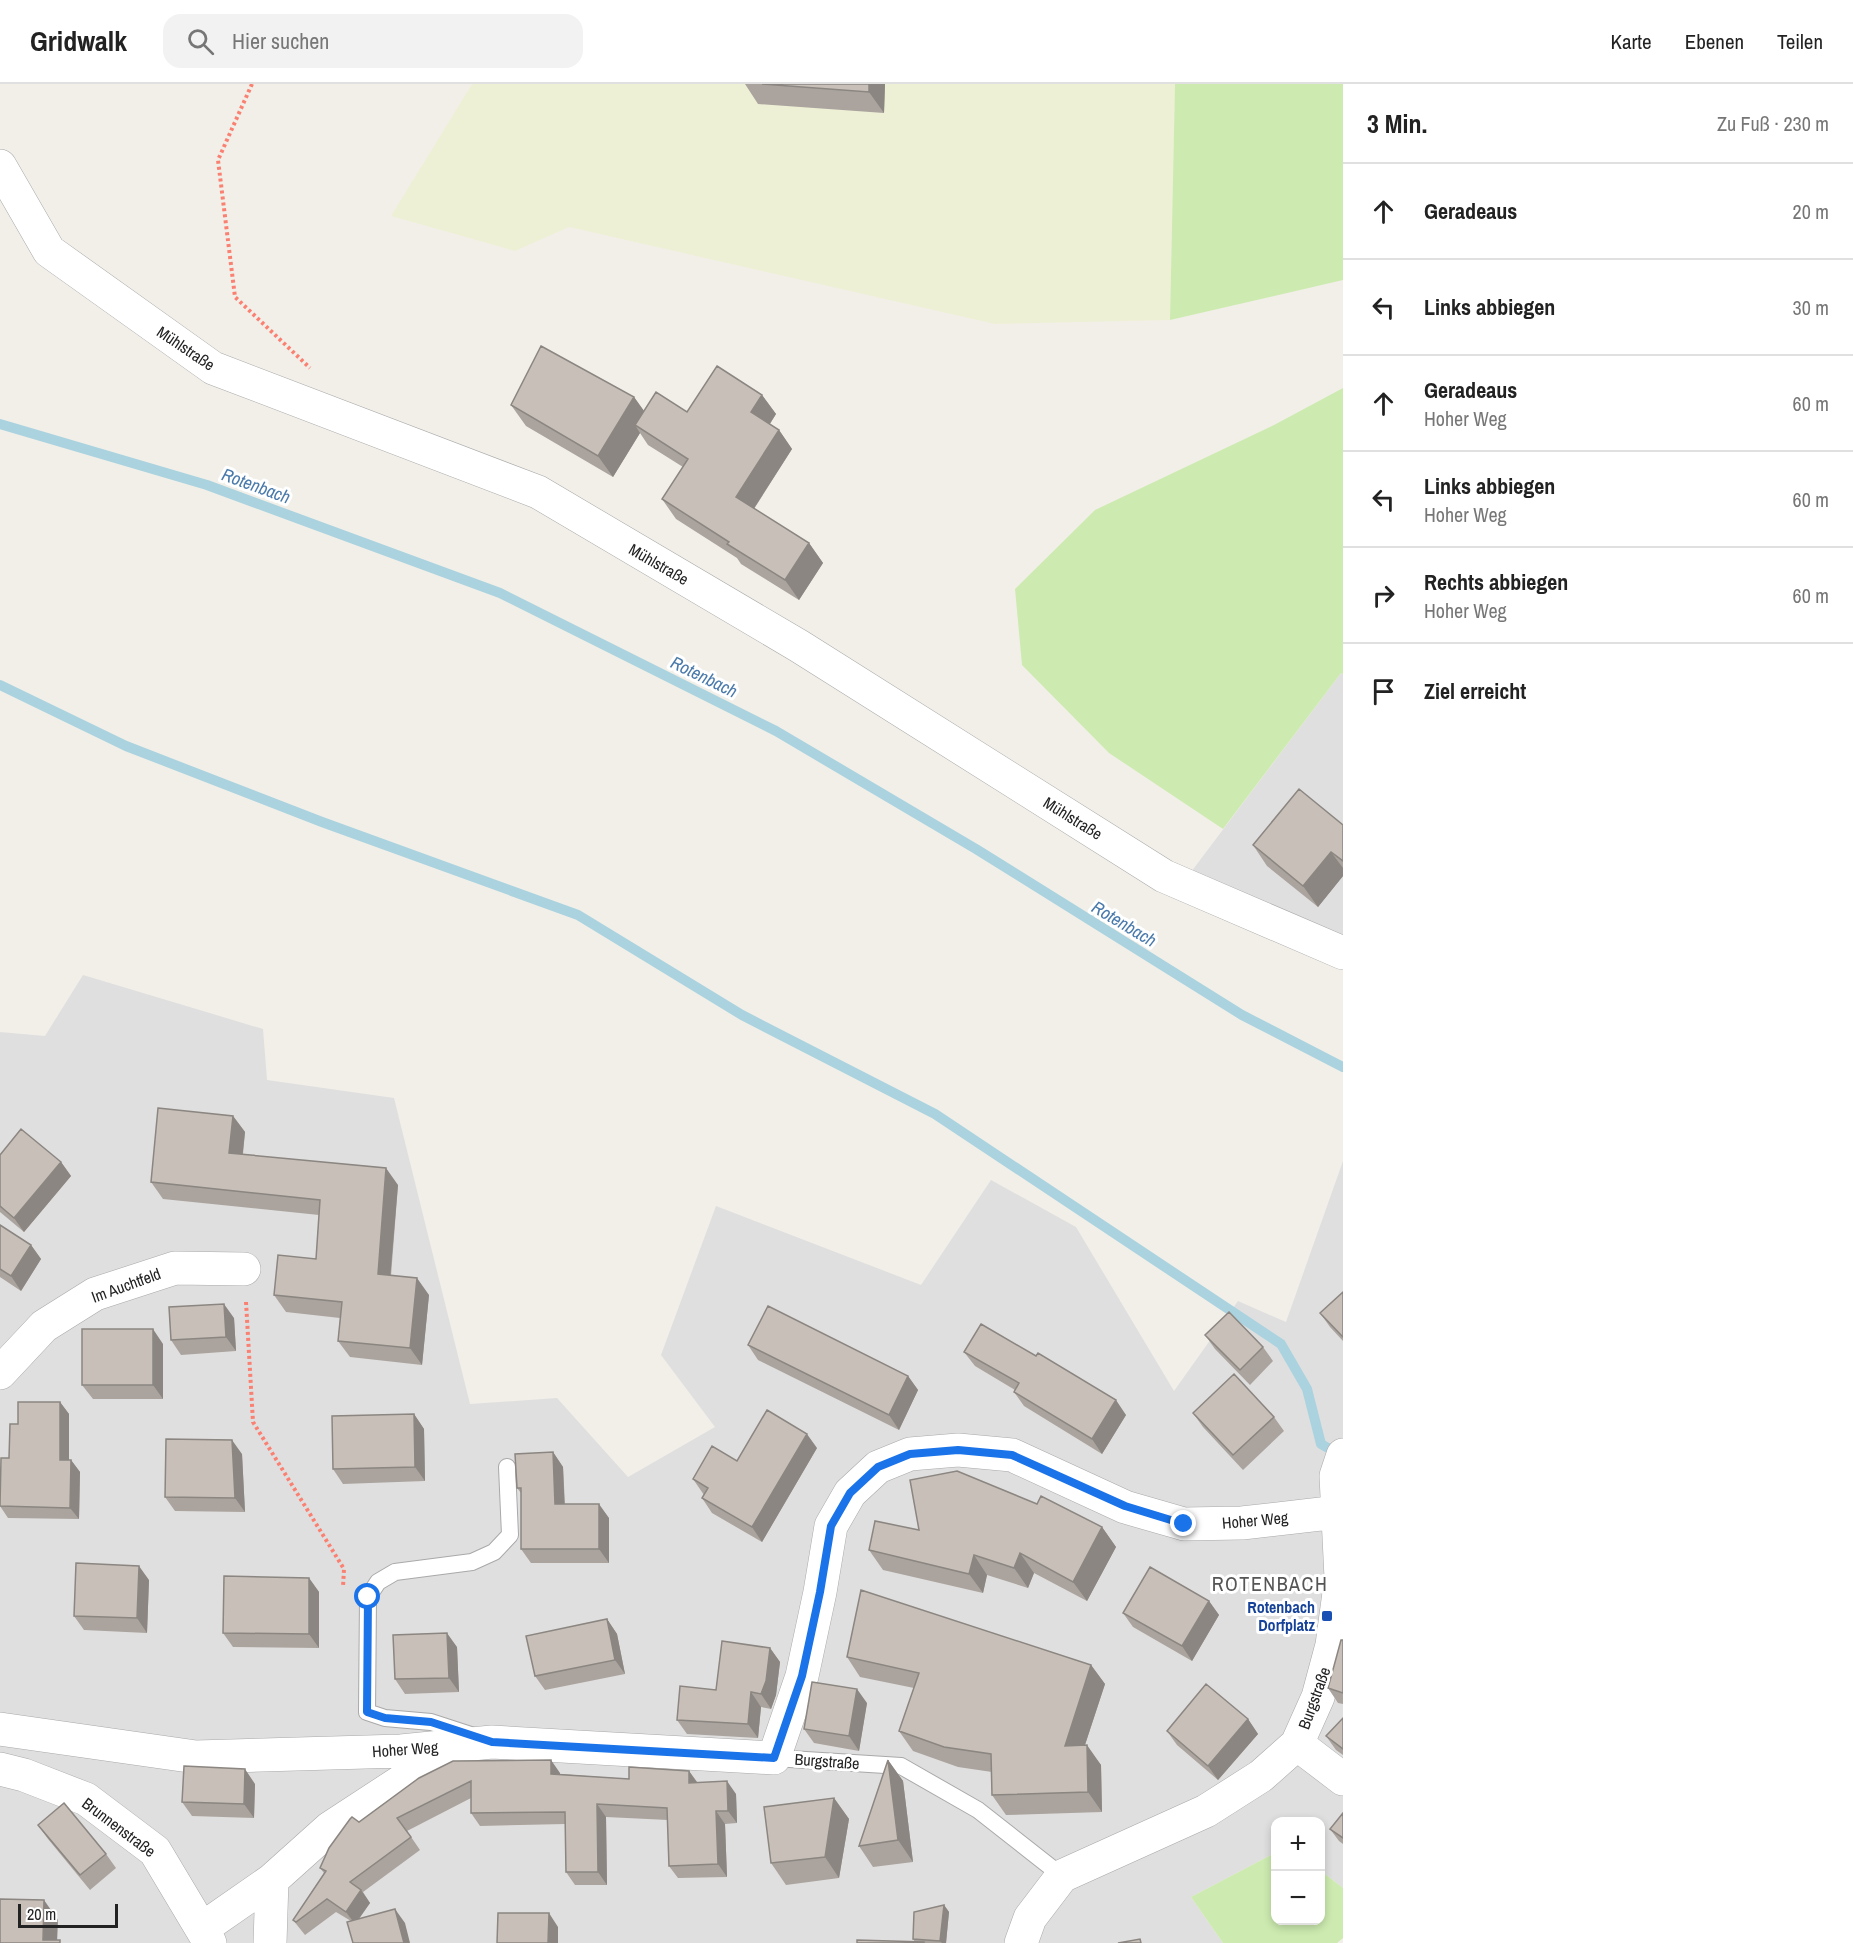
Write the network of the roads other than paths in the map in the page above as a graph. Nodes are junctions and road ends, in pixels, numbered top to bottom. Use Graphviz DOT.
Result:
graph roads {
  1 [pos="0,166"];
  2 [pos="1343,953"];
  3 [pos="244,1269"];
  4 [pos="0,1373"];
  5 [pos="1340,1466"];
  6 [pos="507,1467"];
  7 [pos="1338,1512"];
  8 [pos="0,1729"];
  9 [pos="492,1742"];
  10 [pos="1297,1744"];
  11 [pos="774,1758"];
  12 [pos="0,1769"];
  13 [pos="1343,1779"];
  14 [pos="1062,1876"];
  15 [pos="272,1880"];
  16 [pos="206,1936"];
  17 [pos="270,1943"];
  18 [pos="1021,1943"];
  1 -- 2 [label="street, Mühlstraße"];
  3 -- 4 [label="street, Im Auchtfeld"];
  5 -- 7 [label="street, Burgstraße"];
  6 -- 9 [label="lane"];
  7 -- 10 [label="street, Burgstraße"];
  7 -- 11 [label="street, Hoher Weg"];
  8 -- 9 [label="street, Hoher Weg"];
  9 -- 11 [label="street, Hoher Weg"];
  9 -- 15 [label="street, Brunnenstraße"];
  10 -- 13 [label="street"];
  10 -- 14 [label="street, Burgstraße"];
  11 -- 14 [label="lane, Burgstraße"];
  12 -- 16 [label="street, Brunnenstraße"];
  14 -- 18 [label="street, Burgstraße"];
  15 -- 16 [label="street, Brunnenstraße"];
  15 -- 17 [label="street"];
}
